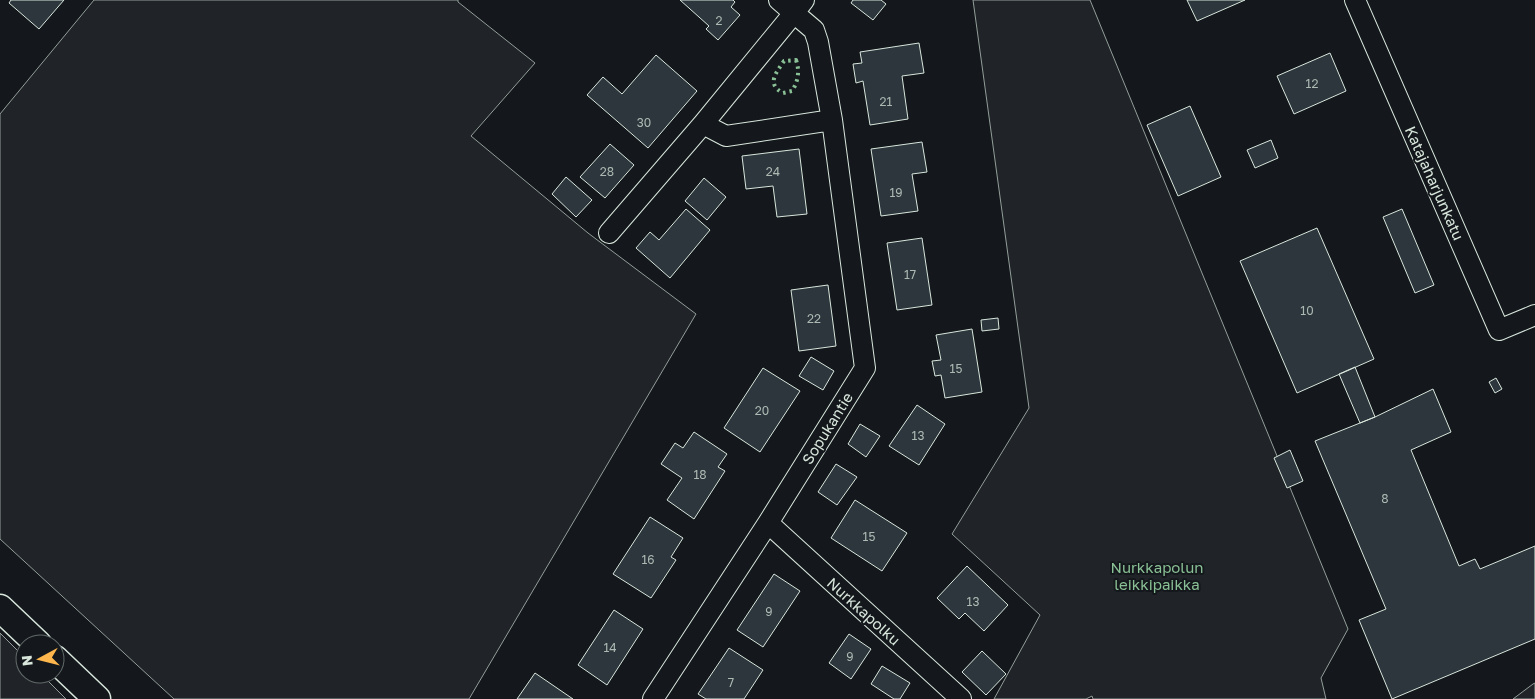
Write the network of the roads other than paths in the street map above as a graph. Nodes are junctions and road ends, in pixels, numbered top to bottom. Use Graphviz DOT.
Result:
graph roads {
  1 [pos="778,0"];
  2 [pos="1355,0"];
  3 [pos="799,7"];
  4 [pos="832,120"];
  5 [pos="703,124"];
  6 [pos="609,233"];
  7 [pos="1535,315"];
  8 [pos="768,523"];
  9 [pos="0,608"];
  10 [pos="27,634"];
  11 [pos="65,669"];
  12 [pos="97,699"];
  13 [pos="653,699"];
  14 [pos="961,699"];
  1 -- 3 [label="street, Sopukantie"];
  2 -- 7 [label="street, Katajaharjunkatu"];
  3 -- 4 [label="street, Sopukantie"];
  3 -- 5 [label="street"];
  4 -- 5 [label="street"];
  4 -- 8 [label="street, Sopukantie"];
  5 -- 6 [label="street"];
  8 -- 13 [label="street, Sopukantie"];
  8 -- 14 [label="street, Nurkkapolku"];
  9 -- 10 [label="street"];
  11 -- 12 [label="street"];
}
